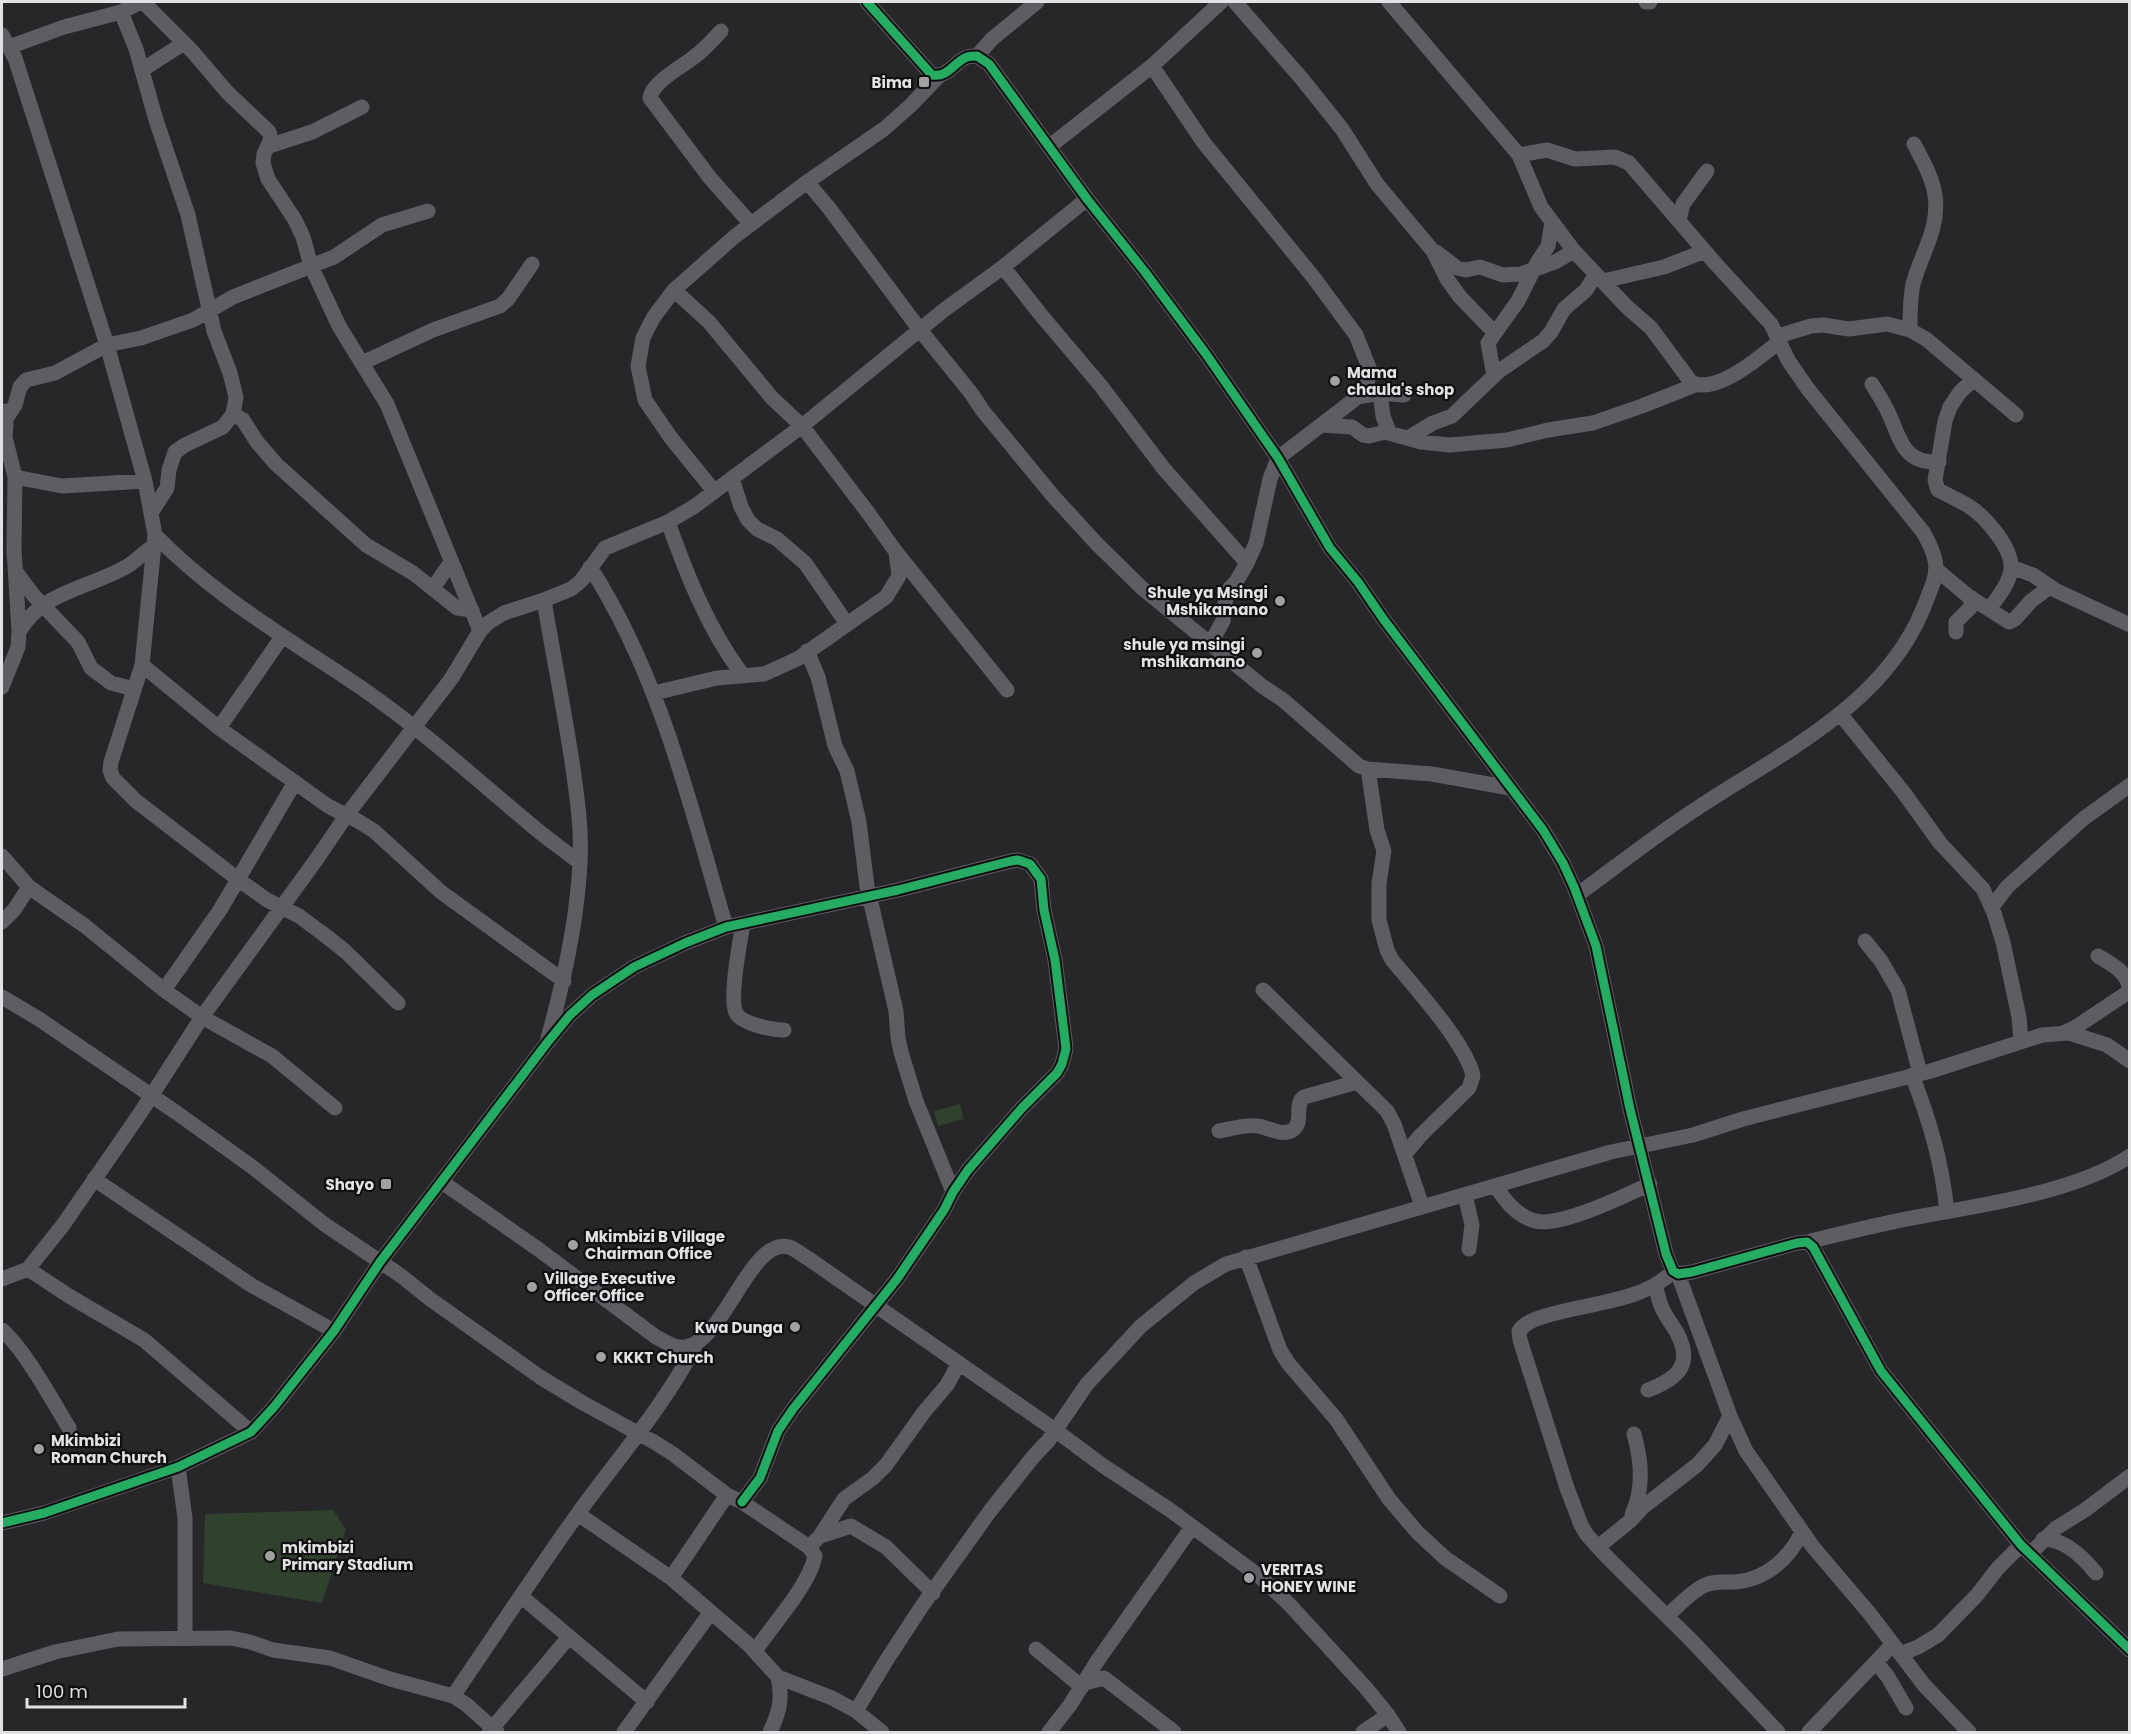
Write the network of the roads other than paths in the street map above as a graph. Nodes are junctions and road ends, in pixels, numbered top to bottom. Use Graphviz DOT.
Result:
graph roads {
  1 [pos="139,2"];
  2 [pos="867,2"];
  3 [pos="1037,2"];
  4 [pos="1221,2"];
  5 [pos="1235,2"];
  6 [pos="1389,2"];
  7 [pos="121,12"];
  8 [pos="722,31"];
  9 [pos="5,41"];
  10 [pos="184,43"];
  11 [pos="977,56"];
  12 [pos="1152,66"];
  13 [pos="142,70"];
  14 [pos="939,76"];
  15 [pos="362,107"];
  16 [pos="1914,144"];
  17 [pos="269,146"];
  18 [pos="1050,146"];
  19 [pos="1519,155"];
  20 [pos="1707,171"];
  21 [pos="807,182"];
  22 [pos="1088,199"];
  23 [pos="428,211"];
  24 [pos="1678,220"];
  25 [pos="1552,222"];
  26 [pos="751,224"];
  27 [pos="1433,251"];
  28 [pos="1574,251"];
  29 [pos="1705,251"];
  30 [pos="532,264"];
  31 [pos="311,266"];
  32 [pos="1003,267"];
  33 [pos="1534,268"];
  34 [pos="1600,277"];
  35 [pos="674,290"];
  36 [pos="210,311"];
  37 [pos="920,330"];
  38 [pos="1910,330"];
  39 [pos="1495,333"];
  40 [pos="1779,338"];
  41 [pos="107,345"];
  42 [pos="362,363"];
  43 [pos="1494,376"];
  44 [pos="1974,379"];
  45 [pos="1872,384"];
  46 [pos="1695,385"];
  47 [pos="1380,394"];
  48 [pos="1404,395"];
  49 [pos="1357,397"];
  50 [pos="233,414"];
  51 [pos="2016,415"];
  52 [pos="3,425"];
  53 [pos="1321,425"];
  54 [pos="802,426"];
  55 [pos="1389,432"];
  56 [pos="1408,438"];
  57 [pos="1278,458"];
  58 [pos="1939,462"];
  59 [pos="15,477"];
  60 [pos="732,478"];
  61 [pos="145,481"];
  62 [pos="1293,483"];
  63 [pos="714,491"];
  64 [pos="1265,497"];
  65 [pos="151,513"];
  66 [pos="668,522"];
  67 [pos="154,540"];
  68 [pos="896,552"];
  69 [pos="451,562"];
  70 [pos="1247,563"];
  71 [pos="590,567"];
  72 [pos="2011,567"];
  73 [pos="1937,570"];
  74 [pos="16,572"];
  75 [pos="2050,587"];
  76 [pos="433,588"];
  77 [pos="1972,598"];
  78 [pos="544,600"];
  79 [pos="43,606"];
  80 [pos="1989,609"];
  81 [pos="472,610"];
  82 [pos="847,624"];
  83 [pos="2130,625"];
  84 [pos="480,631"];
  85 [pos="19,632"];
  86 [pos="1956,632"];
  87 [pos="282,637"];
  88 [pos="1210,644"];
  89 [pos="807,651"];
  90 [pos="142,665"];
  91 [pos="742,674"];
  92 [pos="2,687"];
  93 [pos="134,689"];
  94 [pos="1007,690"];
  95 [pos="654,693"];
  96 [pos="1840,715"];
  97 [pos="413,726"];
  98 [pos="219,729"];
  99 [pos="1368,769"];
  100 [pos="295,782"];
  101 [pos="1510,788"];
  102 [pos="2128,788"];
  103 [pos="346,816"];
  104 [pos="2,856"];
  105 [pos="580,864"];
  106 [pos="239,880"];
  107 [pos="29,886"];
  108 [pos="1577,895"];
  109 [pos="870,896"];
  110 [pos="283,906"];
  111 [pos="1992,907"];
  112 [pos="2,922"];
  113 [pos="743,924"];
  114 [pos="726,927"];
  115 [pos="1865,941"];
  116 [pos="2098,956"];
  117 [pos="564,981"];
  118 [pos="164,990"];
  119 [pos="1263,990"];
  120 [pos="2130,990"];
  121 [pos="2,997"];
  122 [pos="398,1003"];
  123 [pos="202,1017"];
  124 [pos="784,1030"];
  125 [pos="2063,1033"];
  126 [pos="2021,1040"];
  127 [pos="547,1042"];
  128 [pos="2130,1061"];
  129 [pos="1916,1074"];
  130 [pos="1357,1082"];
  131 [pos="152,1096"];
  132 [pos="335,1108"];
  133 [pos="1220,1131"];
  134 [pos="1640,1145"];
  135 [pos="1405,1154"];
  136 [pos="2130,1155"];
  137 [pos="94,1179"];
  138 [pos="442,1182"];
  139 [pos="1650,1184"];
  140 [pos="1495,1186"];
  141 [pos="953,1192"];
  142 [pos="1465,1195"];
  143 [pos="1422,1206"];
  144 [pos="1947,1212"];
  145 [pos="1807,1242"];
  146 [pos="1469,1250"];
  147 [pos="1246,1257"];
  148 [pos="380,1262"];
  149 [pos="28,1269"];
  150 [pos="1676,1273"];
  151 [pos="2,1279"];
  152 [pos="1655,1285"];
  153 [pos="876,1306"];
  154 [pos="2,1330"];
  155 [pos="334,1331"];
  156 [pos="696,1344"];
  157 [pos="959,1363"];
  158 [pos="1648,1390"];
  159 [pos="1730,1416"];
  160 [pos="69,1428"];
  161 [pos="1055,1430"];
  162 [pos="251,1432"];
  163 [pos="637,1434"];
  164 [pos="1634,1434"];
  165 [pos="178,1467"];
  166 [pos="2130,1476"];
  167 [pos="727,1495"];
  168 [pos="742,1502"];
  169 [pos="578,1514"];
  170 [pos="2,1519"];
  171 [pos="1630,1521"];
  172 [pos="1191,1527"];
  173 [pos="1802,1532"];
  174 [pos="2043,1539"];
  175 [pos="814,1541"];
  176 [pos="1598,1547"];
  177 [pos="2025,1549"];
  178 [pos="2096,1574"];
  179 [pos="671,1578"];
  180 [pos="933,1593"];
  181 [pos="1500,1596"];
  182 [pos="522,1598"];
  183 [pos="711,1612"];
  184 [pos="1667,1616"];
  185 [pos="185,1637"];
  186 [pos="568,1637"];
  187 [pos="1036,1649"];
  188 [pos="1897,1649"];
  189 [pos="2130,1650"];
  190 [pos="755,1651"];
  191 [pos="1098,1660"];
  192 [pos="1876,1662"];
  193 [pos="2,1669"];
  194 [pos="778,1677"];
  195 [pos="1104,1678"];
  196 [pos="1084,1685"];
  197 [pos="453,1696"];
  198 [pos="647,1702"];
  199 [pos="1906,1708"];
  200 [pos="856,1711"];
  201 [pos="1388,1716"];
  202 [pos="492,1731"];
  203 [pos="775,1731"];
  204 [pos="624,1732"];
  205 [pos="882,1732"];
  206 [pos="1049,1732"];
  207 [pos="1174,1732"];
  208 [pos="1363,1732"];
  209 [pos="1399,1732"];
  210 [pos="1778,1732"];
  211 [pos="1809,1732"];
  212 [pos="1969,1732"];
  1 -- 7 [label="street"];
  1 -- 10 [label="street"];
  2 -- 14 [label="street"];
  3 -- 11 [label="street"];
  4 -- 12 [label="street"];
  5 -- 27 [label="street"];
  6 -- 19 [label="street"];
  7 -- 9 [label="street"];
  7 -- 13 [label="street"];
  8 -- 26 [label="street"];
  9 -- 41 [label="street"];
  10 -- 13 [label="street"];
  10 -- 17 [label="street"];
  11 -- 14 [label="street"];
  11 -- 18 [label="street"];
  12 -- 18 [label="street"];
  12 -- 49 [label="street"];
  13 -- 36 [label="street"];
  14 -- 21 [label="street"];
  15 -- 17 [label="street"];
  16 -- 38 [label="street"];
  17 -- 31 [label="street"];
  18 -- 22 [label="street"];
  19 -- 24 [label="street"];
  19 -- 25 [label="street"];
  20 -- 24 [label="street"];
  21 -- 26 [label="street"];
  21 -- 37 [label="street"];
  22 -- 32 [label="street"];
  22 -- 57 [label="street"];
  23 -- 31 [label="street"];
  24 -- 29 [label="street"];
  25 -- 28 [label="street"];
  25 -- 33 [label="street"];
  26 -- 35 [label="street"];
  27 -- 33 [label="street"];
  27 -- 39 [label="street"];
  28 -- 33 [label="street"];
  28 -- 34 [label="street"];
  29 -- 34 [label="street"];
  29 -- 40 [label="street"];
  30 -- 42 [label="street"];
  31 -- 36 [label="street"];
  31 -- 42 [label="street"];
  32 -- 37 [label="street"];
  32 -- 70 [label="street"];
  33 -- 39 [label="street"];
  34 -- 43 [label="street"];
  34 -- 46 [label="street"];
  35 -- 54 [label="street"];
  35 -- 63 [label="street"];
  36 -- 41 [label="street"];
  36 -- 50 [label="street"];
  37 -- 54 [label="street"];
  37 -- 88 [label="street"];
  38 -- 40 [label="street"];
  38 -- 44 [label="street"];
  39 -- 43 [label="street"];
  40 -- 46 [label="street"];
  40 -- 73 [label="street"];
  41 -- 52 [label="street"];
  41 -- 61 [label="street"];
  42 -- 69 [label="street"];
  43 -- 56 [label="street"];
  44 -- 51 [label="street"];
  44 -- 58 [label="street"];
  45 -- 58 [label="street"];
  46 -- 56 [label="street"];
  47 -- 48 [label="street"];
  47 -- 49 [label="street"];
  47 -- 55 [label="street"];
  49 -- 53 [label="street"];
  50 -- 65 [label="street"];
  50 -- 76 [label="street"];
  52 -- 59 [label="street"];
  53 -- 55 [label="street"];
  53 -- 57 [label="street"];
  54 -- 60 [label="street"];
  54 -- 68 [label="street"];
  55 -- 56 [label="street"];
  57 -- 62 [label="street"];
  57 -- 64 [label="street"];
  58 -- 72 [label="street"];
  59 -- 61 [label="street"];
  59 -- 74 [label="street"];
  60 -- 63 [label="street"];
  60 -- 82 [label="street"];
  61 -- 65 [label="street"];
  62 -- 64 [label="street"];
  62 -- 101 [label="street"];
  63 -- 66 [label="street"];
  64 -- 70 [label="street"];
  65 -- 67 [label="street"];
  66 -- 71 [label="street"];
  66 -- 91 [label="street"];
  67 -- 79 [label="street"];
  67 -- 87 [label="street"];
  67 -- 90 [label="street"];
  68 -- 82 [label="street"];
  68 -- 94 [label="street"];
  69 -- 76 [label="street"];
  69 -- 81 [label="street"];
  70 -- 88 [label="street"];
  71 -- 78 [label="street"];
  71 -- 95 [label="street"];
  72 -- 75 [label="street"];
  72 -- 80 [label="street"];
  73 -- 77 [label="street"];
  73 -- 96 [label="street"];
  74 -- 79 [label="street"];
  74 -- 85 [label="street"];
  75 -- 80 [label="street"];
  75 -- 83 [label="street"];
  76 -- 81 [label="street"];
  77 -- 80 [label="street"];
  77 -- 86 [label="street"];
  78 -- 84 [label="street"];
  78 -- 105 [label="street"];
  79 -- 85 [label="street"];
  79 -- 93 [label="street"];
  81 -- 84 [label="street"];
  82 -- 89 [label="street"];
  84 -- 97 [label="street"];
  85 -- 92 [label="street"];
  87 -- 97 [label="street"];
  87 -- 98 [label="street"];
  88 -- 99 [label="street"];
  89 -- 91 [label="street"];
  89 -- 109 [label="street"];
  90 -- 93 [label="street"];
  90 -- 98 [label="street"];
  91 -- 95 [label="street"];
  93 -- 106 [label="street"];
  95 -- 114 [label="street"];
  96 -- 108 [label="street"];
  96 -- 111 [label="street"];
  97 -- 103 [label="street"];
  97 -- 105 [label="street"];
  98 -- 100 [label="street"];
  99 -- 101 [label="street"];
  99 -- 135 [label="street"];
  100 -- 103 [label="street"];
  100 -- 106 [label="street"];
  101 -- 108 [label="street"];
  102 -- 111 [label="street"];
  103 -- 110 [label="street"];
  103 -- 117 [label="street"];
  104 -- 107 [label="street"];
  105 -- 117 [label="street"];
  106 -- 110 [label="street"];
  106 -- 118 [label="street"];
  107 -- 112 [label="street"];
  107 -- 118 [label="street"];
  108 -- 134 [label="street"];
  109 -- 113 [label="street"];
  109 -- 141 [label="street"];
  109 -- 141 [label="street"];
  110 -- 122 [label="street"];
  110 -- 123 [label="street"];
  111 -- 126 [label="street"];
  113 -- 114 [label="street"];
  113 -- 124 [label="street"];
  114 -- 127 [label="street"];
  115 -- 129 [label="street"];
  116 -- 120 [label="street"];
  117 -- 127 [label="street"];
  118 -- 123 [label="street"];
  119 -- 130 [label="street"];
  120 -- 125 [label="street"];
  121 -- 131 [label="street"];
  123 -- 131 [label="street"];
  123 -- 132 [label="street"];
  125 -- 126 [label="street"];
  125 -- 128 [label="street"];
  126 -- 129 [label="street"];
  127 -- 138 [label="street"];
  129 -- 134 [label="street"];
  129 -- 144 [label="street"];
  130 -- 133 [label="street"];
  130 -- 135 [label="street"];
  131 -- 137 [label="street"];
  131 -- 148 [label="street"];
  134 -- 139 [label="street"];
  134 -- 140 [label="street"];
  135 -- 143 [label="street"];
  136 -- 144 [label="street"];
  137 -- 149 [label="street"];
  137 -- 155 [label="street"];
  138 -- 148 [label="street"];
  138 -- 156 [label="street"];
  139 -- 140 [label="street"];
  139 -- 150 [label="street"];
  140 -- 142 [label="street"];
  141 -- 153 [label="street"];
  142 -- 143 [label="street"];
  142 -- 146 [label="street"];
  143 -- 147 [label="street"];
  144 -- 145 [label="street"];
  145 -- 150 [label="street"];
  145 -- 177 [label="street"];
  147 -- 161 [label="street"];
  147 -- 181 [label="street"];
  148 -- 155 [label="street"];
  148 -- 163 [label="street"];
  149 -- 151 [label="street"];
  149 -- 162 [label="street"];
  150 -- 152 [label="street"];
  150 -- 159 [label="street"];
  152 -- 158 [label="street"];
  152 -- 176 [label="street"];
  153 -- 156 [label="street"];
  153 -- 157 [label="street"];
  153 -- 168 [label="street"];
  154 -- 160 [label="street"];
  155 -- 162 [label="street"];
  156 -- 163 [label="street"];
  157 -- 161 [label="street"];
  157 -- 175 [label="street"];
  159 -- 171 [label="street"];
  159 -- 173 [label="street"];
  161 -- 172 [label="street"];
  161 -- 180 [label="street"];
  162 -- 165 [label="street"];
  163 -- 167 [label="street"];
  163 -- 169 [label="street"];
  164 -- 171 [label="street"];
  165 -- 170 [label="street"];
  165 -- 185 [label="street"];
  166 -- 174 [label="street"];
  167 -- 168 [label="street"];
  167 -- 179 [label="street"];
  168 -- 175 [label="street"];
  169 -- 179 [label="street"];
  169 -- 182 [label="street"];
  171 -- 176 [label="street"];
  172 -- 191 [label="street"];
  172 -- 201 [label="street"];
  173 -- 184 [label="street"];
  173 -- 188 [label="street"];
  174 -- 177 [label="street"];
  174 -- 178 [label="street"];
  175 -- 180 [label="street"];
  175 -- 190 [label="street"];
  176 -- 184 [label="street"];
  177 -- 188 [label="street"];
  177 -- 189 [label="street"];
  179 -- 183 [label="street"];
  180 -- 200 [label="street"];
  182 -- 186 [label="street"];
  182 -- 197 [label="street"];
  183 -- 190 [label="street"];
  183 -- 198 [label="street"];
  184 -- 210 [label="street"];
  185 -- 193 [label="street"];
  185 -- 197 [label="street"];
  186 -- 198 [label="street"];
  186 -- 202 [label="street"];
  187 -- 196 [label="street"];
  188 -- 192 [label="street"];
  188 -- 212 [label="street"];
  190 -- 194 [label="street"];
  191 -- 195 [label="street"];
  191 -- 196 [label="street"];
  192 -- 199 [label="street"];
  192 -- 211 [label="street"];
  194 -- 200 [label="street"];
  194 -- 203 [label="street"];
  195 -- 196 [label="street"];
  195 -- 207 [label="street"];
  196 -- 206 [label="street"];
  197 -- 202 [label="street"];
  198 -- 204 [label="street"];
  200 -- 205 [label="street"];
  201 -- 208 [label="street"];
  201 -- 209 [label="street"];
}
